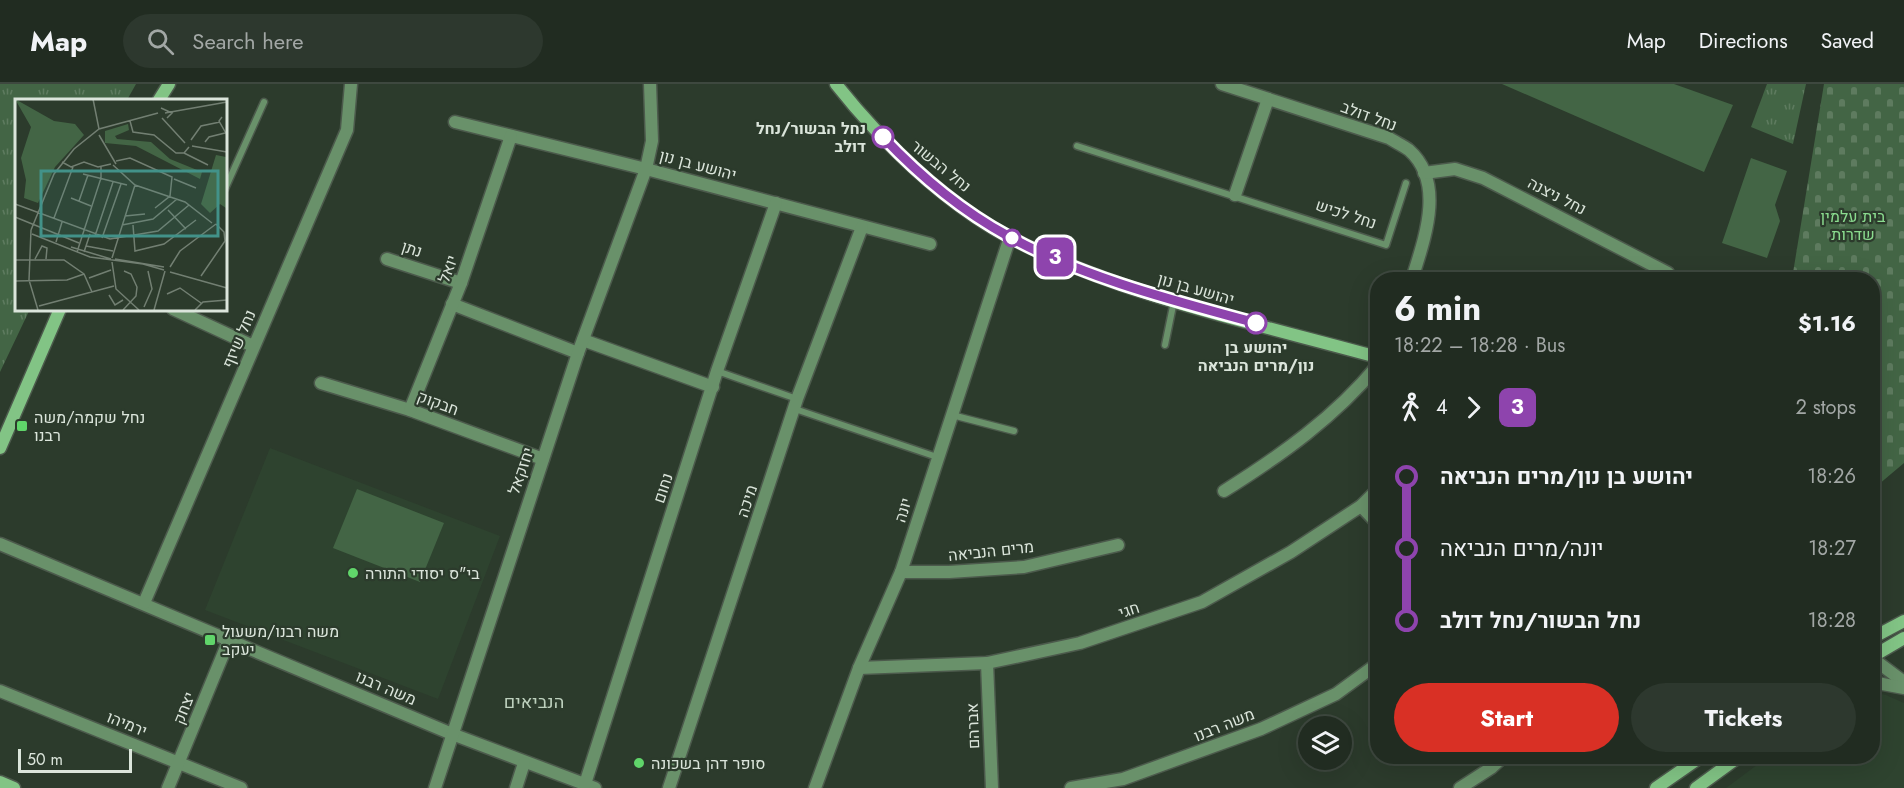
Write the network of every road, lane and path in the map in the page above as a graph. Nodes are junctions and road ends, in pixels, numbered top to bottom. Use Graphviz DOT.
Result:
graph roads {
  1 [pos="169,84"];
  2 [pos="351,84"];
  3 [pos="650,84"];
  4 [pos="836,84"];
  5 [pos="1222,84"];
  6 [pos="160,99"];
  7 [pos="1268,99"];
  8 [pos="264,102"];
  9 [pos="455,122"];
  10 [pos="511,136"];
  11 [pos="1077,146"];
  12 [pos="646,169"];
  13 [pos="1424,173"];
  14 [pos="1406,183"];
  15 [pos="226,187"];
  16 [pos="1235,195"];
  17 [pos="776,203"];
  18 [pos="862,227"];
  19 [pos="1010,237"];
  20 [pos="930,244"];
  21 [pos="387,258"];
  22 [pos="1414,272"];
  23 [pos="1666,272"];
  24 [pos="461,283"];
  25 [pos="1174,300"];
  26 [pos="452,304"];
  27 [pos="60,310"];
  28 [pos="175,310"];
  29 [pos="583,340"];
  30 [pos="1165,345"];
  31 [pos="254,346"];
  32 [pos="578,353"];
  33 [pos="1370,355"];
  34 [pos="717,371"];
  35 [pos="1370,374"];
  36 [pos="321,383"];
  37 [pos="713,387"];
  38 [pos="796,404"];
  39 [pos="410,410"];
  40 [pos="952,415"];
  41 [pos="1014,431"];
  42 [pos="0,448"];
  43 [pos="937,457"];
  44 [pos="543,459"];
  45 [pos="1224,490"];
  46 [pos="1370,497"];
  47 [pos="1361,506"];
  48 [pos="1370,516"];
  49 [pos="0,544"];
  50 [pos="1118,544"];
  51 [pos="901,572"];
  52 [pos="144,603"];
  53 [pos="1904,621"];
  54 [pos="1880,634"];
  55 [pos="1904,638"];
  56 [pos="229,640"];
  57 [pos="1880,655"];
  58 [pos="987,663"];
  59 [pos="1880,664"];
  60 [pos="859,668"];
  61 [pos="1370,669"];
  62 [pos="1904,682"];
  63 [pos="1880,684"];
  64 [pos="1904,688"];
  65 [pos="0,692"];
  66 [pos="452,734"];
  67 [pos="180,763"];
  68 [pos="524,763"];
  69 [pos="1495,764"];
  70 [pos="1690,764"];
  71 [pos="1729,764"];
  72 [pos="0,782"];
  73 [pos="590,786"];
  74 [pos="14,788"];
  75 [pos="168,788"];
  76 [pos="241,788"];
  77 [pos="435,788"];
  78 [pos="516,788"];
  79 [pos="669,788"];
  80 [pos="815,788"];
  81 [pos="992,788"];
  82 [pos="1071,788"];
  83 [pos="1460,788"];
  84 [pos="1656,788"];
  85 [pos="1696,788"];
  1 -- 6 [label="street"];
  2 -- 31 [label="street, נחל שיזף"];
  3 -- 12 [label="street, יחזקאל"];
  4 -- 19 [label="street, נחל הבשור"];
  5 -- 7 [label="street, נחל דולב"];
  7 -- 13 [label="street, נחל דולב"];
  7 -- 16 [label="street"];
  8 -- 15 [label="lane"];
  9 -- 10 [label="street, יהושע בן נון"];
  10 -- 12 [label="street, יהושע בן נון"];
  10 -- 24 [label="street, יואל"];
  11 -- 16 [label="lane, נחל לכיש"];
  12 -- 17 [label="street, יהושע בן נון"];
  12 -- 29 [label="street, יחזקאל"];
  13 -- 22 [label="street, נחל דולב"];
  13 -- 23 [label="street, נחל ניצנה"];
  14 -- 16 [label="lane, נחל לכיש"];
  17 -- 18 [label="street, יהושע בן נון"];
  17 -- 34 [label="street, נחום"];
  18 -- 20 [label="street, יהושע בן נון"];
  18 -- 38 [label="street, מיכה"];
  19 -- 25 [label="street, יהושע בן נון"];
  19 -- 40 [label="street, יונה"];
  21 -- 24 [label="street, נתן"];
  24 -- 26 [label="street, יואל"];
  25 -- 30 [label="lane"];
  25 -- 33 [label="street, יהושע בן נון"];
  26 -- 32 [label="street"];
  26 -- 39 [label="street, יואל"];
  27 -- 42 [label="street"];
  28 -- 31 [label="street"];
  29 -- 32 [label="street, יחזקאל"];
  29 -- 37 [label="street"];
  31 -- 52 [label="street, נחל שיזף"];
  32 -- 44 [label="street, יחזקאל"];
  34 -- 37 [label="street, נחום"];
  34 -- 38 [label="lane"];
  35 -- 45 [label="street"];
  36 -- 39 [label="street, חבקוק"];
  37 -- 73 [label="street, נחום"];
  38 -- 43 [label="lane"];
  38 -- 79 [label="street, מיכה"];
  39 -- 44 [label="street, חבקוק"];
  40 -- 41 [label="lane"];
  40 -- 43 [label="street, יונה"];
  43 -- 51 [label="street, יונה"];
  44 -- 66 [label="street, יחזקאל"];
  46 -- 47 [label="street, חגי"];
  47 -- 48 [label="street"];
  47 -- 58 [label="street, חגי"];
  49 -- 52 [label="street, משה רבנו"];
  50 -- 51 [label="street, מרים הנביאה"];
  51 -- 60 [label="street, יונה"];
  52 -- 56 [label="street, משה רבנו"];
  53 -- 54 [label="street"];
  55 -- 57 [label="street"];
  56 -- 66 [label="street, משה רבנו"];
  56 -- 67 [label="street, יצחק"];
  58 -- 60 [label="street, חגי"];
  58 -- 81 [label="street, אברהם"];
  59 -- 62 [label="street"];
  60 -- 80 [label="street, יונה"];
  61 -- 82 [label="street, משה רבנו"];
  63 -- 64 [label="street"];
  65 -- 67 [label="street, ירמיהו"];
  66 -- 68 [label="street, משה רבנו"];
  66 -- 77 [label="street, יחזקאל"];
  67 -- 75 [label="street, יצחק"];
  67 -- 76 [label="street, ירמיהו"];
  68 -- 73 [label="street, משה רבנו"];
  68 -- 78 [label="street"];
  69 -- 83 [label="street"];
  70 -- 84 [label="street"];
  71 -- 85 [label="street"];
  72 -- 74 [label="street"];
}
